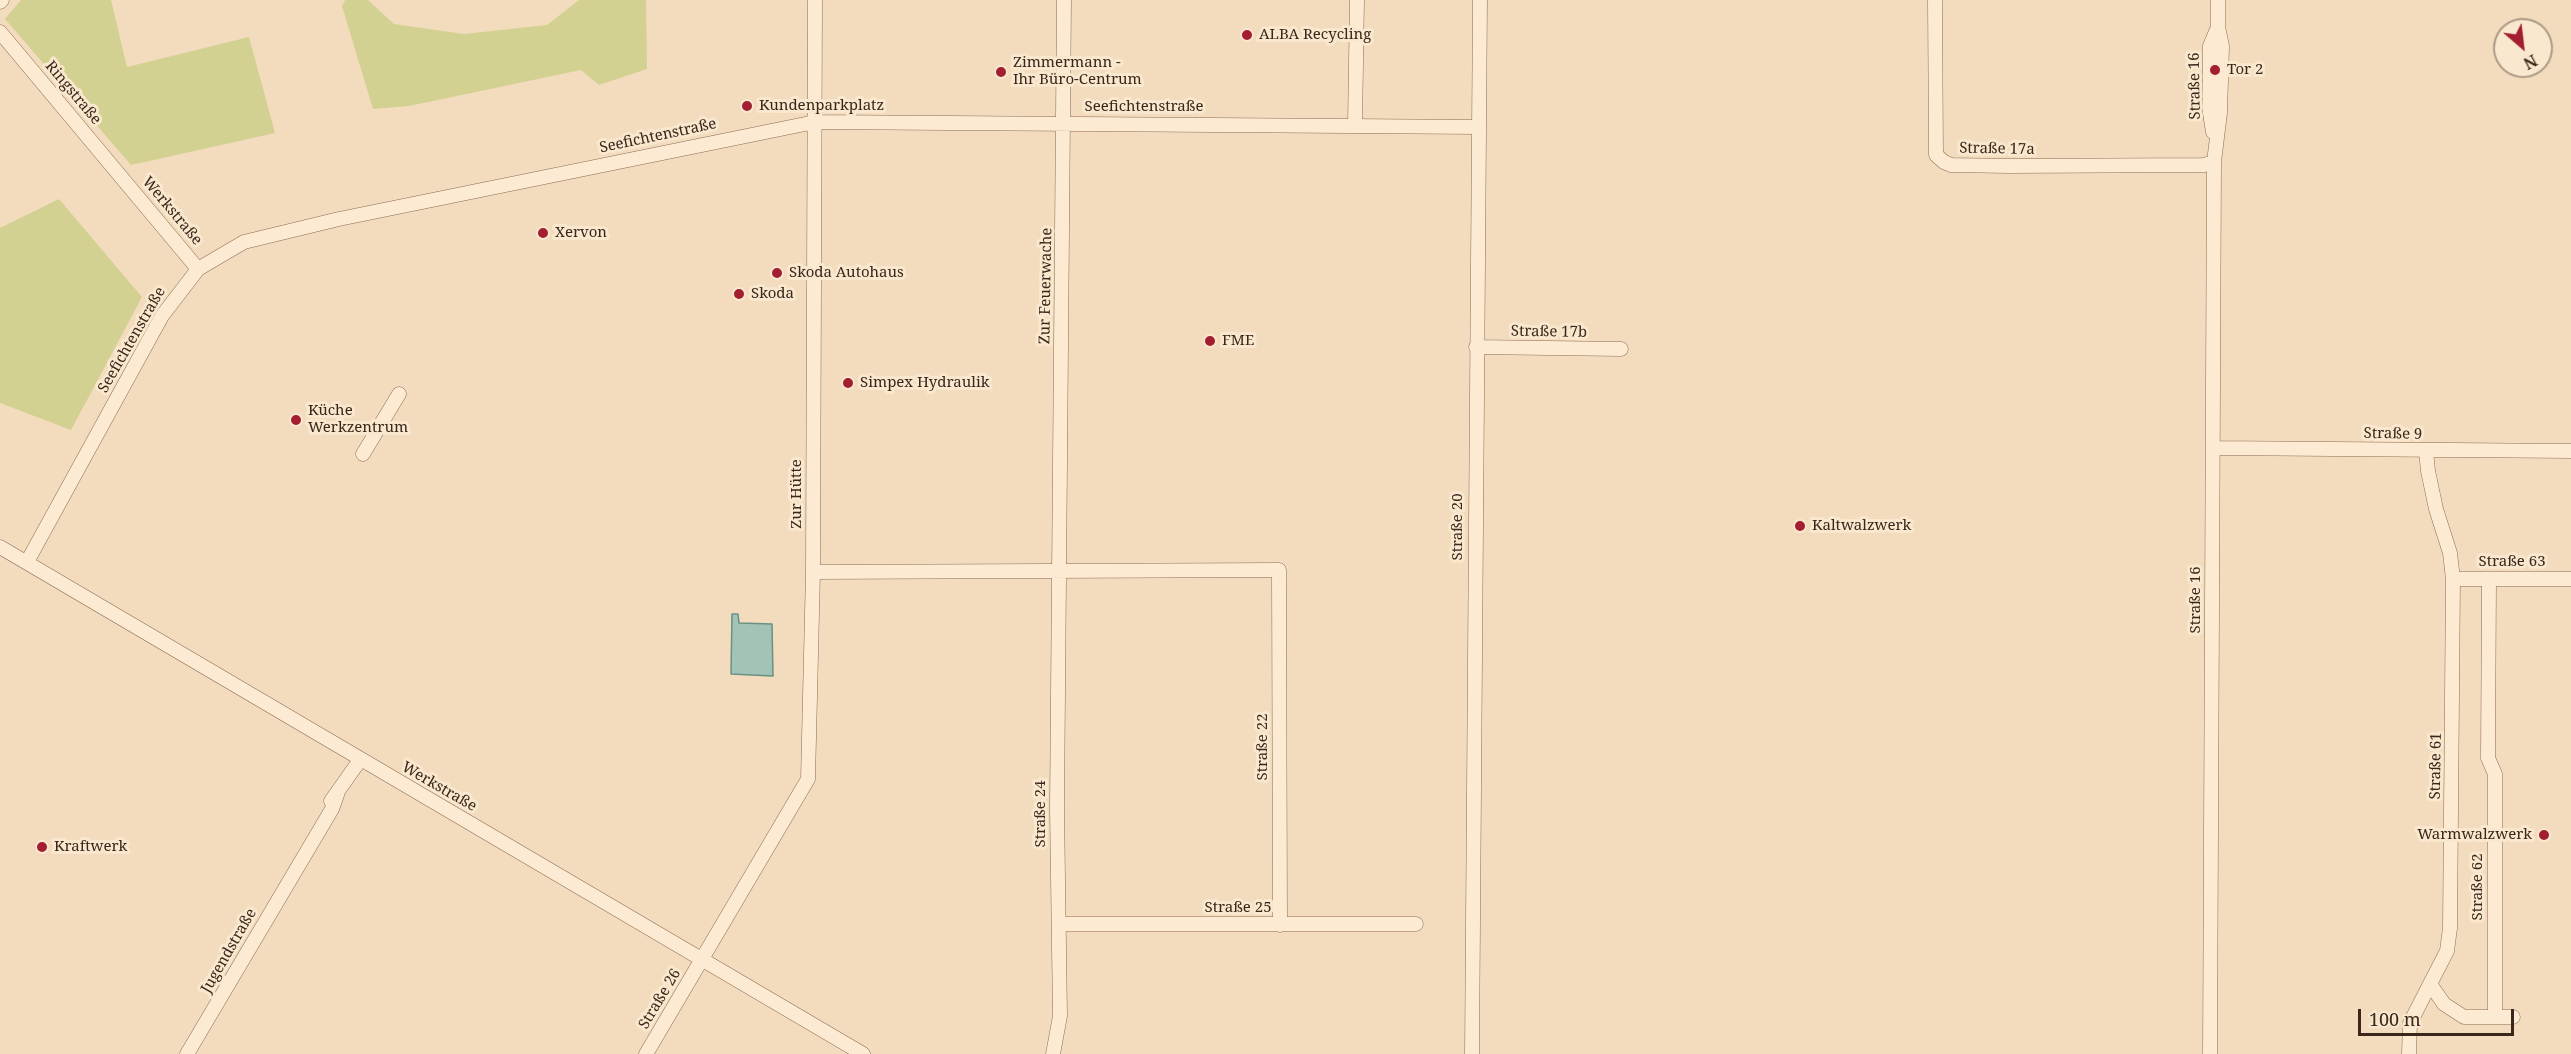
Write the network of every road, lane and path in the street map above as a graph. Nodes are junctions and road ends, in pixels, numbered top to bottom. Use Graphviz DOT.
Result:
graph roads {
  1 [pos="815,0"];
  2 [pos="1064,0"];
  3 [pos="1357,0"];
  4 [pos="1480,0"];
  5 [pos="1935,0"];
  6 [pos="2218,0"];
  7 [pos="0,32"];
  8 [pos="815,122"];
  9 [pos="1064,124"];
  10 [pos="1355,125"];
  11 [pos="1479,127"];
  12 [pos="2214,162"];
  13 [pos="121,175"];
  14 [pos="198,268"];
  15 [pos="1476,347"];
  16 [pos="1621,349"];
  17 [pos="399,394"];
  18 [pos="2214,448"];
  19 [pos="2426,451"];
  20 [pos="2571,452"];
  21 [pos="363,454"];
  22 [pos="0,547"];
  23 [pos="27,562"];
  24 [pos="813,572"];
  25 [pos="1059,573"];
  26 [pos="2453,579"];
  27 [pos="2489,579"];
  28 [pos="2571,579"];
  29 [pos="360,759"];
  30 [pos="1059,924"];
  31 [pos="1416,924"];
  32 [pos="1280,925"];
  33 [pos="703,960"];
  34 [pos="2430,984"];
  35 [pos="2495,1017"];
  36 [pos="2513,1017"];
  37 [pos="187,1054"];
  38 [pos="646,1054"];
  39 [pos="863,1054"];
  40 [pos="1053,1054"];
  41 [pos="1472,1054"];
  42 [pos="2210,1054"];
  43 [pos="2409,1054"];
  1 -- 8 [label="street, Zur Hütte"];
  2 -- 9 [label="street, Zur Feuerwache"];
  3 -- 10 [label="street"];
  4 -- 11 [label="street, Straße 20"];
  5 -- 12 [label="street, Straße 17a"];
  6 -- 12 [label="street, Straße 16"];
  7 -- 13 [label="street, Ringstraße"];
  8 -- 9 [label="street, Seefichtenstraße"];
  8 -- 14 [label="street, Seefichtenstraße"];
  8 -- 24 [label="street, Zur Hütte"];
  9 -- 10 [label="street, Seefichtenstraße"];
  9 -- 25 [label="street, Zur Feuerwache"];
  10 -- 11 [label="street, Seefichtenstraße"];
  11 -- 15 [label="street, Straße 20"];
  12 -- 18 [label="street, Straße 16"];
  13 -- 14 [label="street, Werkstraße"];
  14 -- 23 [label="street, Seefichtenstraße"];
  15 -- 16 [label="street, Straße 17b"];
  15 -- 41 [label="street, Straße 20"];
  17 -- 21 [label="street"];
  18 -- 19 [label="street, Straße 9"];
  18 -- 42 [label="street, Straße 16"];
  19 -- 20 [label="street, Straße 9"];
  19 -- 26 [label="street, Straße 61"];
  22 -- 23 [label="street, Werkstraße"];
  23 -- 29 [label="street, Werkstraße"];
  24 -- 25 [label="street"];
  24 -- 33 [label="street, Zur Hütte"];
  25 -- 30 [label="street, Straße 24"];
  25 -- 32 [label="street, Straße 22"];
  26 -- 27 [label="street, Straße 63"];
  26 -- 34 [label="street, Straße 61"];
  27 -- 28 [label="street, Straße 63"];
  27 -- 35 [label="street, Straße 62"];
  29 -- 33 [label="street, Werkstraße"];
  29 -- 37 [label="street, Jugendstraße"];
  30 -- 32 [label="street, Straße 25"];
  30 -- 40 [label="street, Straße 24"];
  31 -- 32 [label="street, Straße 25"];
  33 -- 38 [label="street, Straße 26"];
  33 -- 39 [label="street, Werkstraße"];
  34 -- 35 [label="street"];
  34 -- 43 [label="street, Straße 61"];
  35 -- 36 [label="street"];
}
